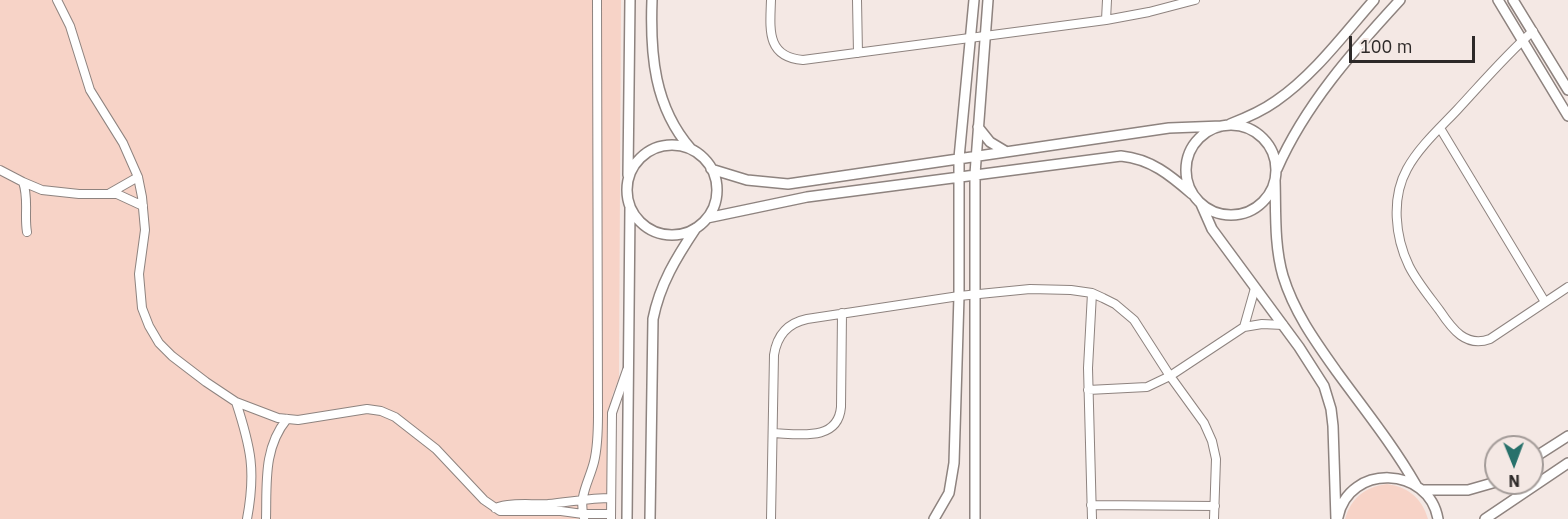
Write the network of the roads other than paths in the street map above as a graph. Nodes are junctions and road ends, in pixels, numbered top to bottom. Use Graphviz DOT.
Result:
graph roads {
  1 [pos="57,0"];
  2 [pos="597,0"];
  3 [pos="630,0"];
  4 [pos="652,0"];
  5 [pos="771,0"];
  6 [pos="856,0"];
  7 [pos="974,0"];
  8 [pos="988,0"];
  9 [pos="1107,0"];
  10 [pos="1195,0"];
  11 [pos="1374,0"];
  12 [pos="1400,0"];
  13 [pos="1498,0"];
  14 [pos="1514,0"];
  15 [pos="1106,20"];
  16 [pos="1533,31"];
  17 [pos="985,36"];
  18 [pos="970,38"];
  19 [pos="1522,41"];
  20 [pos="858,54"];
  21 [pos="1557,72"];
  22 [pos="1568,74"];
  23 [pos="1568,90"];
  24 [pos="1568,116"];
  25 [pos="1226,125"];
  26 [pos="978,127"];
  27 [pos="1440,128"];
  28 [pos="693,151"];
  29 [pos="1005,151"];
  30 [pos="976,156"];
  31 [pos="959,158"];
  32 [pos="711,169"];
  33 [pos="0,170"];
  34 [pos="975,174"];
  35 [pos="1276,175"];
  36 [pos="960,176"];
  37 [pos="138,177"];
  38 [pos="628,181"];
  39 [pos="23,182"];
  40 [pos="42,190"];
  41 [pos="109,194"];
  42 [pos="1192,194"];
  43 [pos="27,201"];
  44 [pos="1201,204"];
  45 [pos="143,206"];
  46 [pos="630,208"];
  47 [pos="707,218"];
  48 [pos="696,228"];
  49 [pos="27,232"];
  50 [pos="1568,287"];
  51 [pos="1255,288"];
  52 [pos="1092,293"];
  53 [pos="976,294"];
  54 [pos="959,296"];
  55 [pos="1545,302"];
  56 [pos="842,313"];
  57 [pos="1283,325"];
  58 [pos="1244,327"];
  59 [pos="1324,354"];
  60 [pos="1310,363"];
  61 [pos="627,370"];
  62 [pos="1170,376"];
  63 [pos="1088,390"];
  64 [pos="236,402"];
  65 [pos="287,419"];
  66 [pos="773,434"];
  67 [pos="1568,436"];
  68 [pos="1544,451"];
  69 [pos="1568,463"];
  70 [pos="1484,485"];
  71 [pos="1419,487"];
  72 [pos="611,498"];
  73 [pos="582,499"];
  74 [pos="1090,505"];
  75 [pos="1215,506"];
  76 [pos="505,513"];
  77 [pos="584,517"];
  78 [pos="611,517"];
  79 [pos="247,519"];
  80 [pos="266,519"];
  81 [pos="627,519"];
  82 [pos="650,519"];
  83 [pos="771,519"];
  84 [pos="934,519"];
  85 [pos="975,519"];
  86 [pos="1092,519"];
  87 [pos="1215,519"];
  88 [pos="1337,519"];
  89 [pos="1438,519"];
  90 [pos="1485,519"];
  1 -- 37 [label="street"];
  2 -- 73 [label="street"];
  3 -- 38 [label="street"];
  4 -- 28 [label="street"];
  5 -- 20 [label="street"];
  6 -- 20 [label="street"];
  7 -- 18 [label="street"];
  8 -- 17 [label="street"];
  9 -- 15 [label="street"];
  10 -- 15 [label="street"];
  11 -- 25 [label="street"];
  12 -- 35 [label="street"];
  13 -- 19 [label="street"];
  14 -- 16 [label="street"];
  15 -- 17 [label="street"];
  16 -- 19 [label="street"];
  16 -- 21 [label="street"];
  17 -- 18 [label="street"];
  17 -- 26 [label="street"];
  18 -- 20 [label="street"];
  18 -- 31 [label="street"];
  19 -- 24 [label="street"];
  19 -- 27 [label="street"];
  21 -- 22 [label="street"];
  21 -- 23 [label="street"];
  25 -- 29 [label="street"];
  25 -- 35 [label="street"];
  25 -- 42 [label="street"];
  26 -- 29 [label="street"];
  26 -- 30 [label="street"];
  27 -- 55 [label="street"];
  27 -- 55 [label="street"];
  28 -- 32 [label="street"];
  28 -- 38 [label="street"];
  29 -- 30 [label="street"];
  30 -- 31 [label="street"];
  30 -- 34 [label="street"];
  31 -- 32 [label="street"];
  31 -- 36 [label="street"];
  32 -- 47 [label="street"];
  33 -- 39 [label="street"];
  34 -- 36 [label="street"];
  34 -- 42 [label="street"];
  34 -- 53 [label="street"];
  35 -- 44 [label="street"];
  35 -- 59 [label="street"];
  36 -- 47 [label="street"];
  36 -- 54 [label="street"];
  37 -- 41 [label="street"];
  37 -- 45 [label="street"];
  38 -- 46 [label="street"];
  39 -- 40 [label="street"];
  39 -- 43 [label="street"];
  40 -- 41 [label="street"];
  40 -- 43 [label="street"];
  41 -- 45 [label="street"];
  42 -- 44 [label="street"];
  43 -- 49 [label="street"];
  44 -- 51 [label="street"];
  45 -- 64 [label="street"];
  46 -- 48 [label="street"];
  46 -- 61 [label="street"];
  47 -- 48 [label="street"];
  48 -- 82 [label="street"];
  50 -- 55 [label="street"];
  51 -- 57 [label="street"];
  51 -- 58 [label="street"];
  52 -- 53 [label="street"];
  52 -- 62 [label="street"];
  52 -- 63 [label="street"];
  53 -- 54 [label="street"];
  53 -- 85 [label="street"];
  54 -- 56 [label="street"];
  54 -- 84 [label="street"];
  56 -- 66 [label="street"];
  56 -- 66 [label="street"];
  57 -- 58 [label="street"];
  57 -- 60 [label="street"];
  58 -- 62 [label="street"];
  59 -- 60 [label="street"];
  59 -- 71 [label="street"];
  60 -- 88 [label="street"];
  61 -- 72 [label="street"];
  61 -- 81 [label="street"];
  62 -- 63 [label="street"];
  62 -- 75 [label="street"];
  63 -- 74 [label="street"];
  64 -- 65 [label="street"];
  64 -- 79 [label="street"];
  65 -- 76 [label="street"];
  65 -- 80 [label="street"];
  66 -- 83 [label="street"];
  67 -- 68 [label="street"];
  69 -- 90 [label="street"];
  70 -- 71 [label="street"];
  71 -- 88 [label="street"];
  71 -- 89 [label="street"];
  72 -- 73 [label="street"];
  72 -- 78 [label="street"];
  73 -- 76 [label="street"];
  73 -- 77 [label="street"];
  74 -- 75 [label="street"];
  74 -- 86 [label="street"];
  75 -- 87 [label="street"];
  76 -- 77 [label="street"];
  77 -- 78 [label="street"];
}
